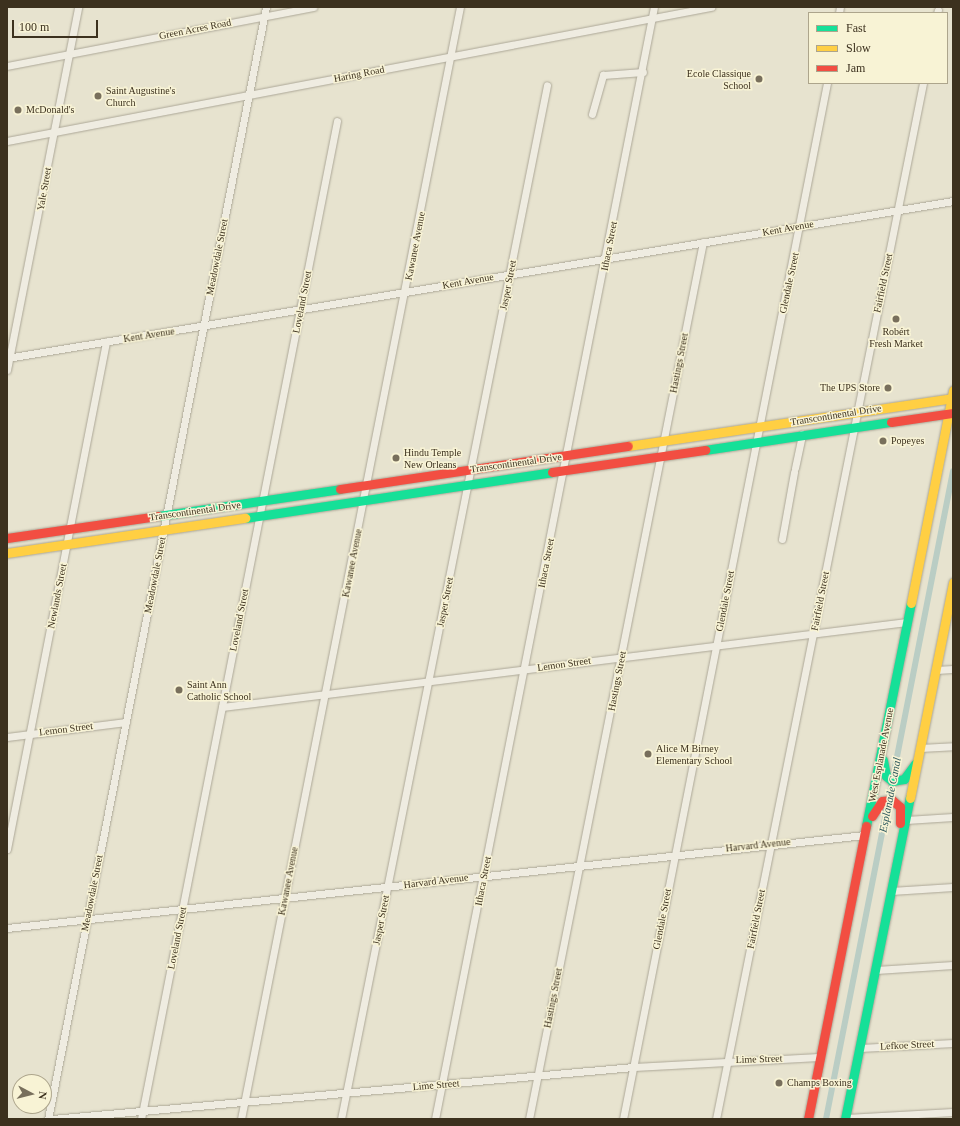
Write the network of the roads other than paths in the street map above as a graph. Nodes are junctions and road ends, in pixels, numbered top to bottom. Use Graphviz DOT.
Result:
graph roads {
  1 [pos="78,7"];
  2 [pos="266,7"];
  3 [pos="313,7"];
  4 [pos="460,7"];
  5 [pos="654,7"];
  6 [pos="711,7"];
  7 [pos="264,16"];
  8 [pos="652,18"];
  9 [pos="69,54"];
  10 [pos="450,57"];
  11 [pos="7,66"];
  12 [pos="643,72"];
  13 [pos="827,84"];
  14 [pos="923,84"];
  15 [pos="547,85"];
  16 [pos="248,95"];
  17 [pos="592,114"];
  18 [pos="337,121"];
  19 [pos="54,131"];
  20 [pos="7,141"];
  21 [pos="953,201"];
  22 [pos="899,209"];
  23 [pos="801,226"];
  24 [pos="703,242"];
  25 [pos="607,258"];
  26 [pos="510,273"];
  27 [pos="406,291"];
  28 [pos="301,310"];
  29 [pos="204,326"];
  30 [pos="106,342"];
  31 [pos="8,358"];
  32 [pos="7,370"];
  33 [pos="952,395"];
  34 [pos="893,406"];
  35 [pos="857,411"];
  36 [pos="951,413"];
  37 [pos="878,423"];
  38 [pos="760,426"];
  39 [pos="854,426"];
  40 [pos="949,430"];
  41 [pos="802,434"];
  42 [pos="757,440"];
  43 [pos="663,442"];
  44 [pos="661,454"];
  45 [pos="567,455"];
  46 [pos="472,469"];
  47 [pos="565,469"];
  48 [pos="469,483"];
  49 [pos="368,485"];
  50 [pos="365,499"];
  51 [pos="264,500"];
  52 [pos="168,515"];
  53 [pos="261,515"];
  54 [pos="165,529"];
  55 [pos="70,530"];
  56 [pos="7,538"];
  57 [pos="782,539"];
  58 [pos="67,544"];
  59 [pos="7,553"];
  60 [pos="953,582"];
  61 [pos="907,622"];
  62 [pos="813,632"];
  63 [pos="717,644"];
  64 [pos="621,657"];
  65 [pos="953,669"];
  66 [pos="524,670"];
  67 [pos="936,670"];
  68 [pos="429,682"];
  69 [pos="325,696"];
  70 [pos="222,707"];
  71 [pos="126,722"];
  72 [pos="30,734"];
  73 [pos="7,737"];
  74 [pos="884,740"];
  75 [pos="953,746"];
  76 [pos="920,748"];
  77 [pos="918,758"];
  78 [pos="953,817"];
  79 [pos="906,820"];
  80 [pos="866,830"];
  81 [pos="771,843"];
  82 [pos="7,849"];
  83 [pos="675,853"];
  84 [pos="579,866"];
  85 [pos="895,872"];
  86 [pos="485,876"];
  87 [pos="388,887"];
  88 [pos="953,887"];
  89 [pos="891,891"];
  90 [pos="285,896"];
  91 [pos="183,909"];
  92 [pos="87,919"];
  93 [pos="7,928"];
  94 [pos="953,965"];
  95 [pos="876,970"];
  96 [pos="953,1043"];
  97 [pos="860,1048"];
  98 [pos="820,1057"];
  99 [pos="728,1060"];
  100 [pos="633,1067"];
  101 [pos="537,1077"];
  102 [pos="442,1085"];
  103 [pos="347,1094"];
  104 [pos="244,1103"];
  105 [pos="143,1111"];
  106 [pos="953,1112"];
  107 [pos="846,1118"];
  108 [pos="48,1119"];
  109 [pos="52,1119"];
  110 [pos="141,1119"];
  111 [pos="241,1119"];
  112 [pos="341,1119"];
  113 [pos="435,1119"];
  114 [pos="529,1119"];
  115 [pos="623,1119"];
  116 [pos="716,1119"];
  117 [pos="808,1119"];
  1 -- 9 [label="street, Yale Street"];
  2 -- 7 [label="street, Meadowdale Street"];
  3 -- 7 [label="street, Green Acres Road"];
  4 -- 10 [label="street, Kawanee Avenue"];
  5 -- 8 [label="street, Ithaca Street"];
  6 -- 8 [label="street, Haring Road"];
  7 -- 9 [label="street, Green Acres Road"];
  7 -- 16 [label="street, Meadowdale Street"];
  8 -- 10 [label="street, Haring Road"];
  8 -- 12 [label="street, Ithaca Street"];
  9 -- 11 [label="street, Green Acres Road"];
  9 -- 19 [label="street, Yale Street"];
  10 -- 16 [label="street, Haring Road"];
  10 -- 27 [label="street, Kawanee Avenue"];
  12 -- 17 [label="street"];
  12 -- 25 [label="street, Ithaca Street"];
  13 -- 23 [label="street, Glendale Street"];
  14 -- 22 [label="street, Fairfield Street"];
  15 -- 26 [label="street, Jasper Street"];
  16 -- 19 [label="street, Haring Road"];
  16 -- 29 [label="street, Meadowdale Street"];
  18 -- 28 [label="street, Loveland Street"];
  19 -- 20 [label="street, Haring Road"];
  19 -- 31 [label="street, Yale Street"];
  21 -- 22 [label="street, Kent Avenue"];
  22 -- 23 [label="street, Kent Avenue"];
  22 -- 35 [label="street, Fairfield Street"];
  23 -- 24 [label="street, Kent Avenue"];
  23 -- 38 [label="street, Glendale Street"];
  24 -- 25 [label="street, Kent Avenue"];
  24 -- 43 [label="street, Hastings Street"];
  25 -- 26 [label="street, Kent Avenue"];
  25 -- 45 [label="street, Ithaca Street"];
  26 -- 27 [label="street, Kent Avenue"];
  26 -- 46 [label="street, Jasper Street"];
  27 -- 28 [label="street, Kent Avenue"];
  27 -- 49 [label="street, Kawanee Avenue"];
  28 -- 29 [label="street, Kent Avenue"];
  28 -- 51 [label="street, Loveland Street"];
  29 -- 30 [label="street, Kent Avenue"];
  29 -- 52 [label="street, Meadowdale Street"];
  30 -- 31 [label="street, Kent Avenue"];
  30 -- 55 [label="street, Newlands Street"];
  31 -- 32 [label="street, Yale Street"];
  33 -- 34 [label="street, Transcontinental Drive"];
  33 -- 36 [label="street, West Esplanade Avenue"];
  34 -- 35 [label="street, Transcontinental Drive"];
  34 -- 37 [label="street"];
  35 -- 38 [label="street, Transcontinental Drive"];
  35 -- 39 [label="street, Fairfield Street"];
  36 -- 37 [label="street, Transcontinental Drive"];
  36 -- 40 [label="street, West Esplanade Avenue"];
  37 -- 39 [label="street, Transcontinental Drive"];
  38 -- 42 [label="street, Glendale Street"];
  38 -- 43 [label="street, Transcontinental Drive"];
  39 -- 41 [label="street, Transcontinental Drive"];
  39 -- 62 [label="street, Fairfield Street"];
  40 -- 61 [label="street, West Esplanade Avenue"];
  41 -- 42 [label="street, Transcontinental Drive"];
  41 -- 57 [label="street"];
  42 -- 44 [label="street, Transcontinental Drive"];
  42 -- 63 [label="street, Glendale Street"];
  43 -- 44 [label="street, Hastings Street"];
  43 -- 45 [label="street, Transcontinental Drive"];
  44 -- 47 [label="street, Transcontinental Drive"];
  44 -- 64 [label="street, Hastings Street"];
  45 -- 46 [label="street, Transcontinental Drive"];
  45 -- 47 [label="street, Ithaca Street"];
  46 -- 48 [label="street, Jasper Street"];
  46 -- 49 [label="street, Transcontinental Drive"];
  47 -- 48 [label="street, Transcontinental Drive"];
  47 -- 66 [label="street, Ithaca Street"];
  48 -- 50 [label="street, Transcontinental Drive"];
  48 -- 68 [label="street, Jasper Street"];
  49 -- 50 [label="street, Kawanee Avenue"];
  49 -- 51 [label="street, Transcontinental Drive"];
  50 -- 53 [label="street, Transcontinental Drive"];
  50 -- 69 [label="street, Kawanee Avenue"];
  51 -- 52 [label="street, Transcontinental Drive"];
  51 -- 53 [label="street, Loveland Street"];
  52 -- 54 [label="street, Meadowdale Street"];
  52 -- 55 [label="street, Transcontinental Drive"];
  53 -- 54 [label="street, Transcontinental Drive"];
  53 -- 70 [label="street, Loveland Street"];
  54 -- 58 [label="street, Transcontinental Drive"];
  54 -- 71 [label="street, Meadowdale Street"];
  55 -- 56 [label="street, Transcontinental Drive"];
  55 -- 58 [label="street, Newlands Street"];
  58 -- 59 [label="street, Transcontinental Drive"];
  58 -- 72 [label="street, Newlands Street"];
  60 -- 67 [label="street"];
  61 -- 62 [label="street, Lemon Street"];
  61 -- 74 [label="street, West Esplanade Avenue"];
  62 -- 63 [label="street, Lemon Street"];
  62 -- 81 [label="street, Fairfield Street"];
  63 -- 64 [label="street, Lemon Street"];
  63 -- 83 [label="street, Glendale Street"];
  64 -- 66 [label="street, Lemon Street"];
  64 -- 84 [label="street, Hastings Street"];
  65 -- 67 [label="street"];
  66 -- 68 [label="street, Lemon Street"];
  66 -- 86 [label="street, Ithaca Street"];
  67 -- 76 [label="street"];
  68 -- 69 [label="street, Lemon Street"];
  68 -- 87 [label="street, Jasper Street"];
  69 -- 70 [label="street, Lemon Street"];
  69 -- 90 [label="street, Kawanee Avenue"];
  70 -- 91 [label="street, Loveland Street"];
  71 -- 72 [label="street, Lemon Street"];
  71 -- 92 [label="street, Meadowdale Street"];
  72 -- 73 [label="street, Lemon Street"];
  72 -- 82 [label="street, Newlands Street"];
  74 -- 77 [label="street"];
  74 -- 80 [label="street, West Esplanade Avenue"];
  75 -- 76 [label="street"];
  76 -- 77 [label="street"];
  77 -- 79 [label="street"];
  78 -- 79 [label="street"];
  79 -- 85 [label="street"];
  80 -- 81 [label="street, Harvard Avenue"];
  80 -- 85 [label="street"];
  80 -- 98 [label="street, West Esplanade Avenue"];
  81 -- 83 [label="street, Harvard Avenue"];
  81 -- 99 [label="street, Fairfield Street"];
  83 -- 84 [label="street, Harvard Avenue"];
  83 -- 100 [label="street, Glendale Street"];
  84 -- 86 [label="street, Harvard Avenue"];
  84 -- 101 [label="street, Hastings Street"];
  85 -- 89 [label="street"];
  86 -- 87 [label="street, Harvard Avenue"];
  86 -- 102 [label="street, Ithaca Street"];
  87 -- 90 [label="street, Harvard Avenue"];
  87 -- 103 [label="street, Jasper Street"];
  88 -- 89 [label="street"];
  89 -- 95 [label="street"];
  90 -- 91 [label="street, Harvard Avenue"];
  90 -- 104 [label="street, Kawanee Avenue"];
  91 -- 92 [label="street, Harvard Avenue"];
  91 -- 105 [label="street, Loveland Street"];
  92 -- 93 [label="street, Harvard Avenue"];
  92 -- 108 [label="street, Meadowdale Street"];
  94 -- 95 [label="street"];
  95 -- 97 [label="street"];
  96 -- 97 [label="street, Lefkoe Street"];
  97 -- 107 [label="street"];
  98 -- 99 [label="street, Lime Street"];
  98 -- 117 [label="street, West Esplanade Avenue"];
  99 -- 100 [label="street, Lime Street"];
  99 -- 116 [label="street, Fairfield Street"];
  100 -- 101 [label="street, Lime Street"];
  100 -- 115 [label="street, Glendale Street"];
  101 -- 102 [label="street, Lime Street"];
  101 -- 114 [label="street, Hastings Street"];
  102 -- 103 [label="street, Lime Street"];
  102 -- 113 [label="street, Ithaca Street"];
  103 -- 104 [label="street, Lime Street"];
  103 -- 112 [label="street, Jasper Street"];
  104 -- 105 [label="street, Lime Street"];
  104 -- 111 [label="street, Kawanee Avenue"];
  105 -- 109 [label="street, Lime Street"];
  105 -- 110 [label="street, Loveland Street"];
  106 -- 107 [label="street"];
}
